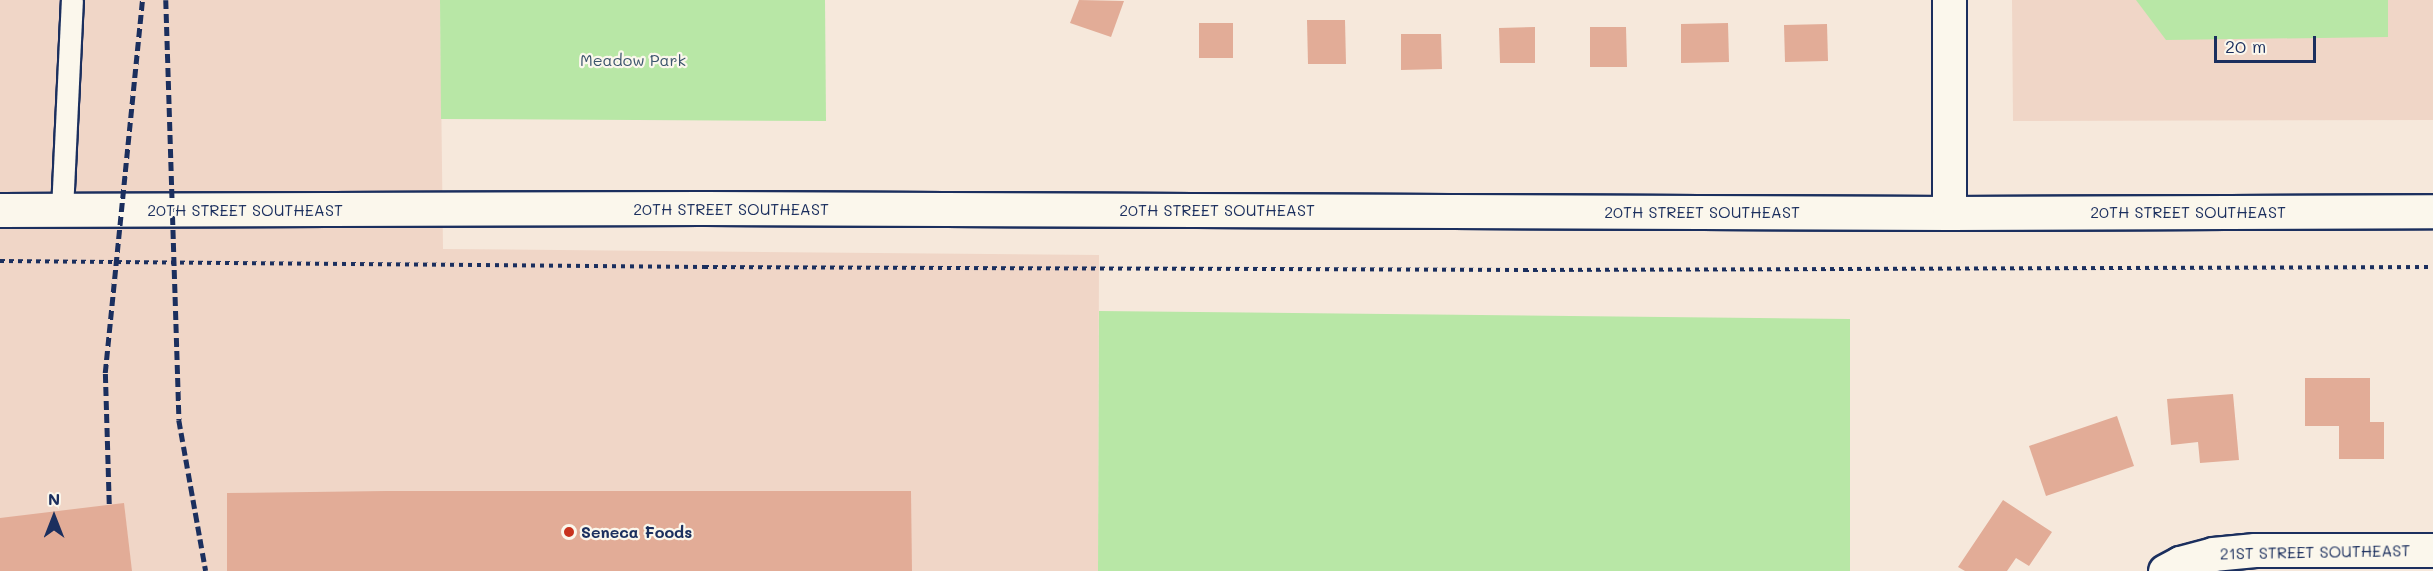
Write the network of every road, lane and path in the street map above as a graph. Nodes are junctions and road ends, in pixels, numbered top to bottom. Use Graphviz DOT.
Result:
graph roads {
  1 [pos="72,0"];
  2 [pos="1949,0"];
  3 [pos="0,210"];
  4 [pos="62,210"];
  5 [pos="2433,211"];
  6 [pos="1949,213"];
  7 [pos="0,261"];
  8 [pos="2433,267"];
  9 [pos="2433,550"];
  10 [pos="2165,571"];
  1 -- 4 [label="lane"];
  2 -- 6 [label="street"];
  3 -- 4 [label="street, 20TH STREET SOUTHEAST"];
  4 -- 6 [label="street, 20TH STREET SOUTHEAST"];
  5 -- 6 [label="street, 20TH STREET SOUTHEAST"];
  7 -- 8 [label="path"];
  9 -- 10 [label="street, 21ST STREET SOUTHEAST"];
}
